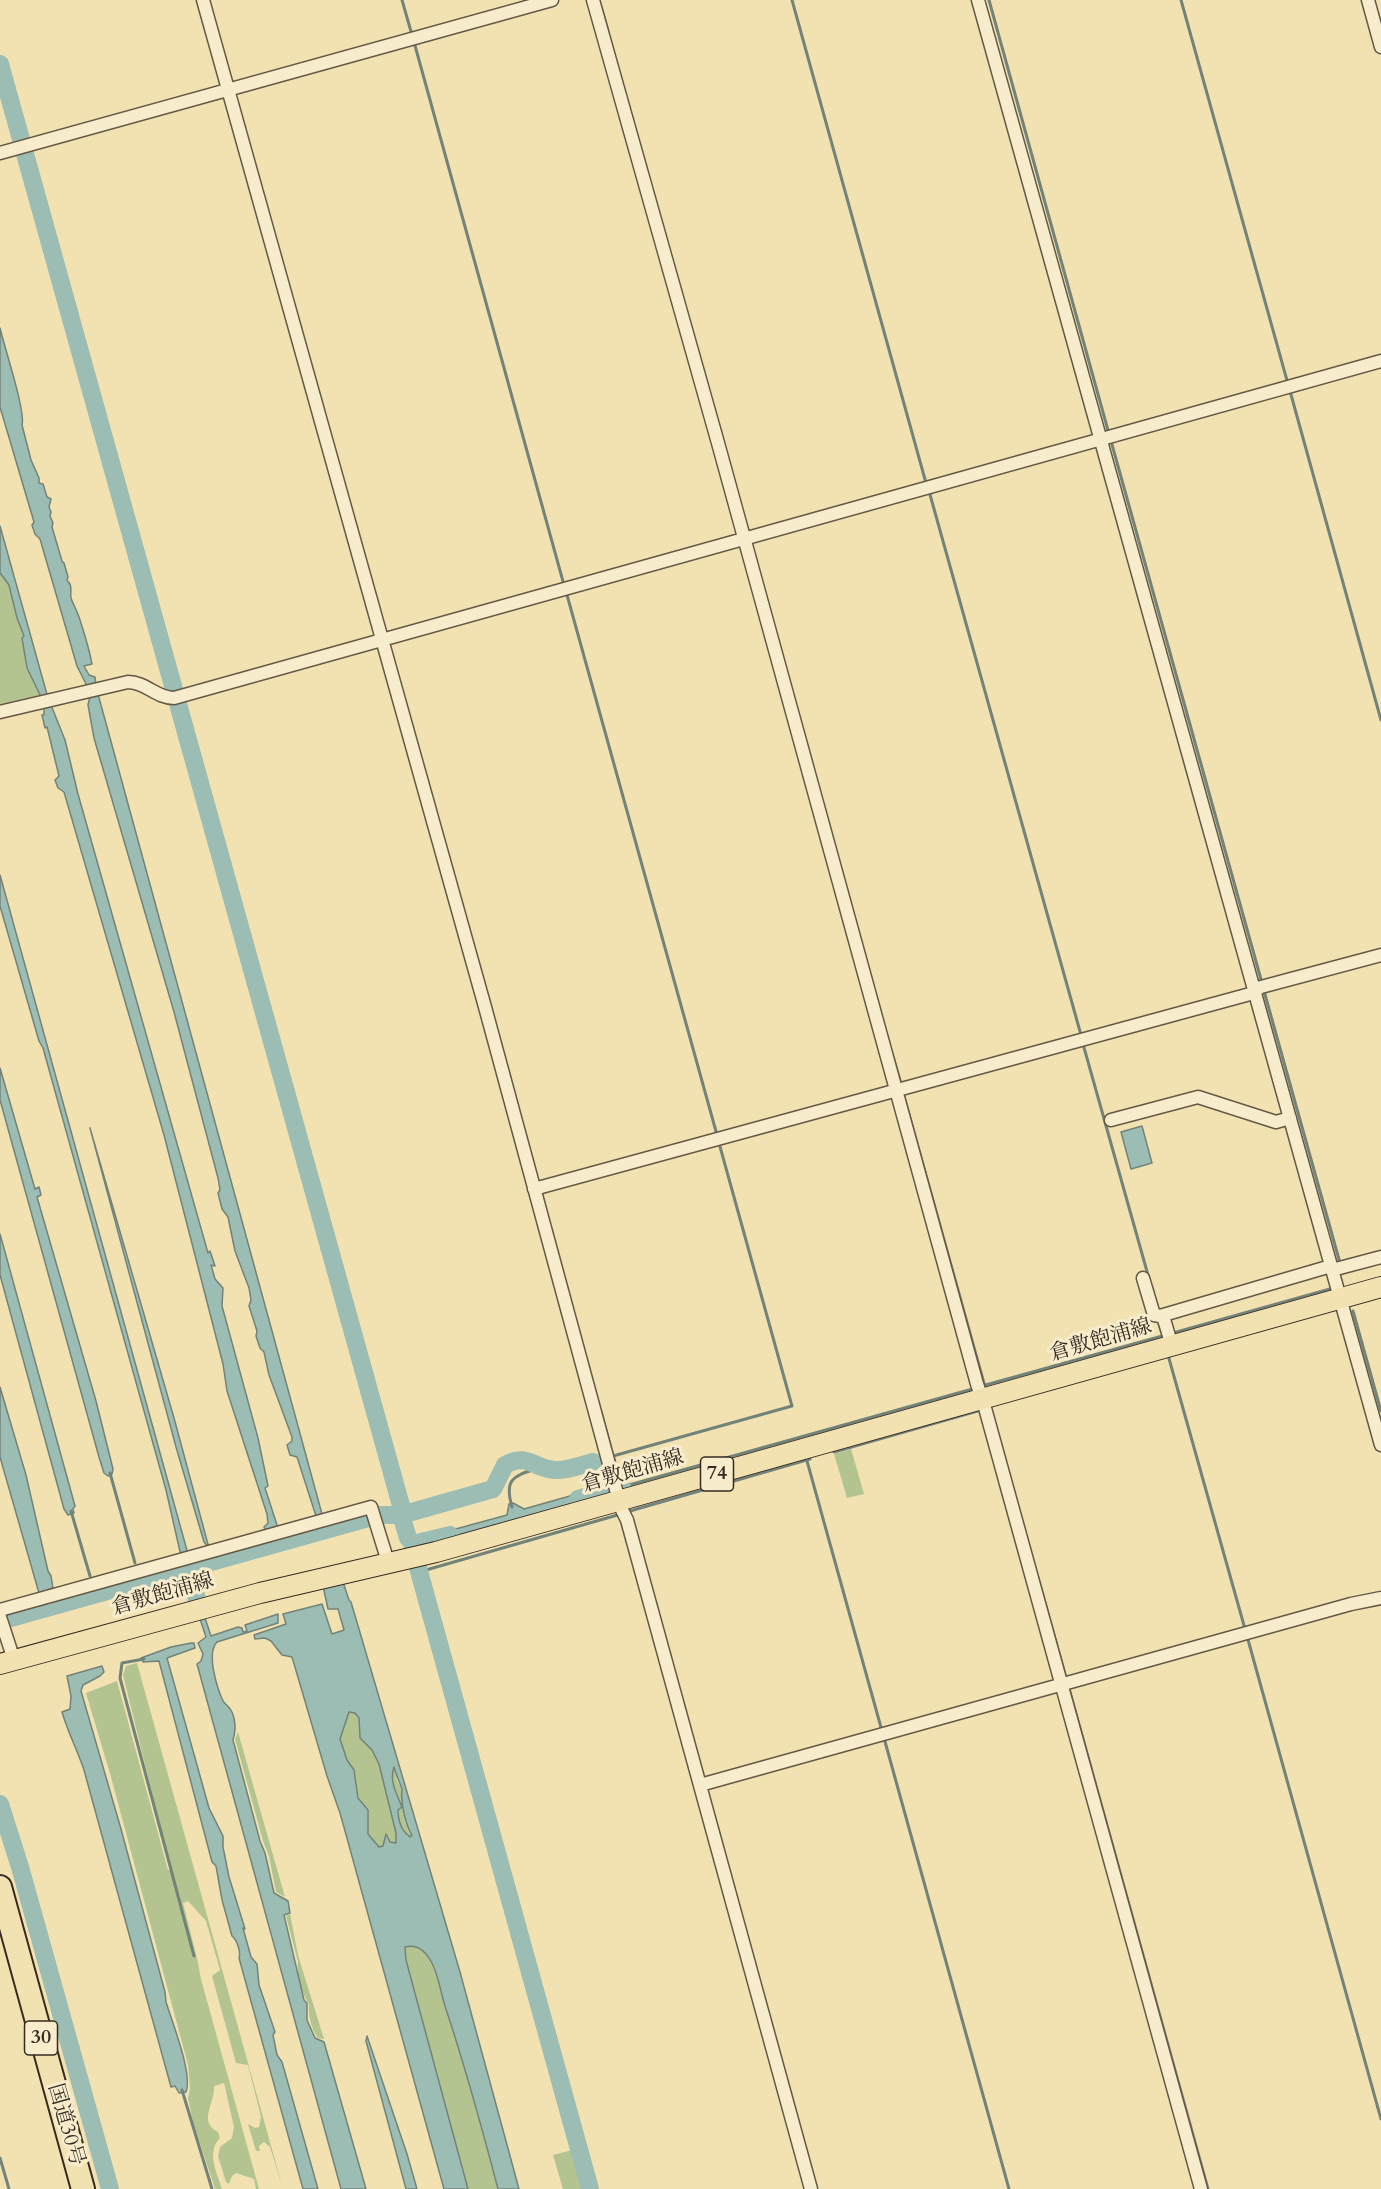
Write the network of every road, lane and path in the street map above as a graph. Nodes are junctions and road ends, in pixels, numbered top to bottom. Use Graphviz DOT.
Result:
graph roads {
  1 [pos="203,0"];
  2 [pos="552,0"];
  3 [pos="593,0"];
  4 [pos="978,0"];
  5 [pos="1368,0"];
  6 [pos="1381,47"];
  7 [pos="231,89"];
  8 [pos="0,153"];
  9 [pos="1381,361"];
  10 [pos="1100,440"];
  11 [pos="744,540"];
  12 [pos="384,638"];
  13 [pos="0,712"];
  14 [pos="1381,954"];
  15 [pos="1254,990"];
  16 [pos="897,1090"];
  17 [pos="1290,1118"];
  18 [pos="1111,1120"];
  19 [pos="534,1189"];
  20 [pos="1381,1257"];
  21 [pos="1337,1268"];
  22 [pos="1143,1278"];
  23 [pos="1381,1287"];
  24 [pos="1340,1299"];
  25 [pos="1163,1316"];
  26 [pos="1170,1337"];
  27 [pos="980,1391"];
  28 [pos="1381,1445"];
  29 [pos="620,1501"];
  30 [pos="388,1562"];
  31 [pos="1381,1598"];
  32 [pos="0,1610"];
  33 [pos="2,1622"];
  34 [pos="7,1662"];
  35 [pos="1065,1684"];
  36 [pos="704,1783"];
  37 [pos="0,1887"];
  38 [pos="0,1941"];
  39 [pos="69,2189"];
  40 [pos="82,2189"];
  41 [pos="811,2189"];
  42 [pos="1201,2189"];
  1 -- 7 [label="street"];
  2 -- 7 [label="street"];
  3 -- 11 [label="street"];
  4 -- 10 [label="street"];
  5 -- 6 [label="street"];
  7 -- 8 [label="street"];
  7 -- 12 [label="street"];
  9 -- 10 [label="street"];
  10 -- 11 [label="street"];
  10 -- 15 [label="street"];
  11 -- 12 [label="street"];
  11 -- 16 [label="street"];
  12 -- 13 [label="street"];
  12 -- 19 [label="street"];
  14 -- 15 [label="street"];
  15 -- 16 [label="street"];
  15 -- 17 [label="street"];
  16 -- 19 [label="street"];
  16 -- 27 [label="street"];
  17 -- 18 [label="street"];
  17 -- 21 [label="street"];
  19 -- 29 [label="street"];
  20 -- 21 [label="street"];
  21 -- 24 [label="street"];
  21 -- 25 [label="street"];
  22 -- 25 [label="street"];
  23 -- 24 [label="main road, 倉敷飽浦線 / 74"];
  24 -- 26 [label="main road, 倉敷飽浦線 / 74"];
  24 -- 28 [label="street"];
  25 -- 26 [label="street"];
  26 -- 27 [label="main road, 倉敷飽浦線 / 74"];
  27 -- 29 [label="main road, 倉敷飽浦線 / 74"];
  27 -- 35 [label="street"];
  29 -- 30 [label="main road, 倉敷飽浦線 / 74"];
  29 -- 36 [label="street"];
  30 -- 32 [label="street"];
  30 -- 34 [label="main road, 倉敷飽浦線 / 74"];
  31 -- 35 [label="street"];
  33 -- 34 [label="street"];
  35 -- 36 [label="street"];
  35 -- 42 [label="street"];
  36 -- 41 [label="street"];
  37 -- 40 [label="highway, 国道30号 / 30"];
  38 -- 39 [label="highway, 国道30号 / 30"];
}
